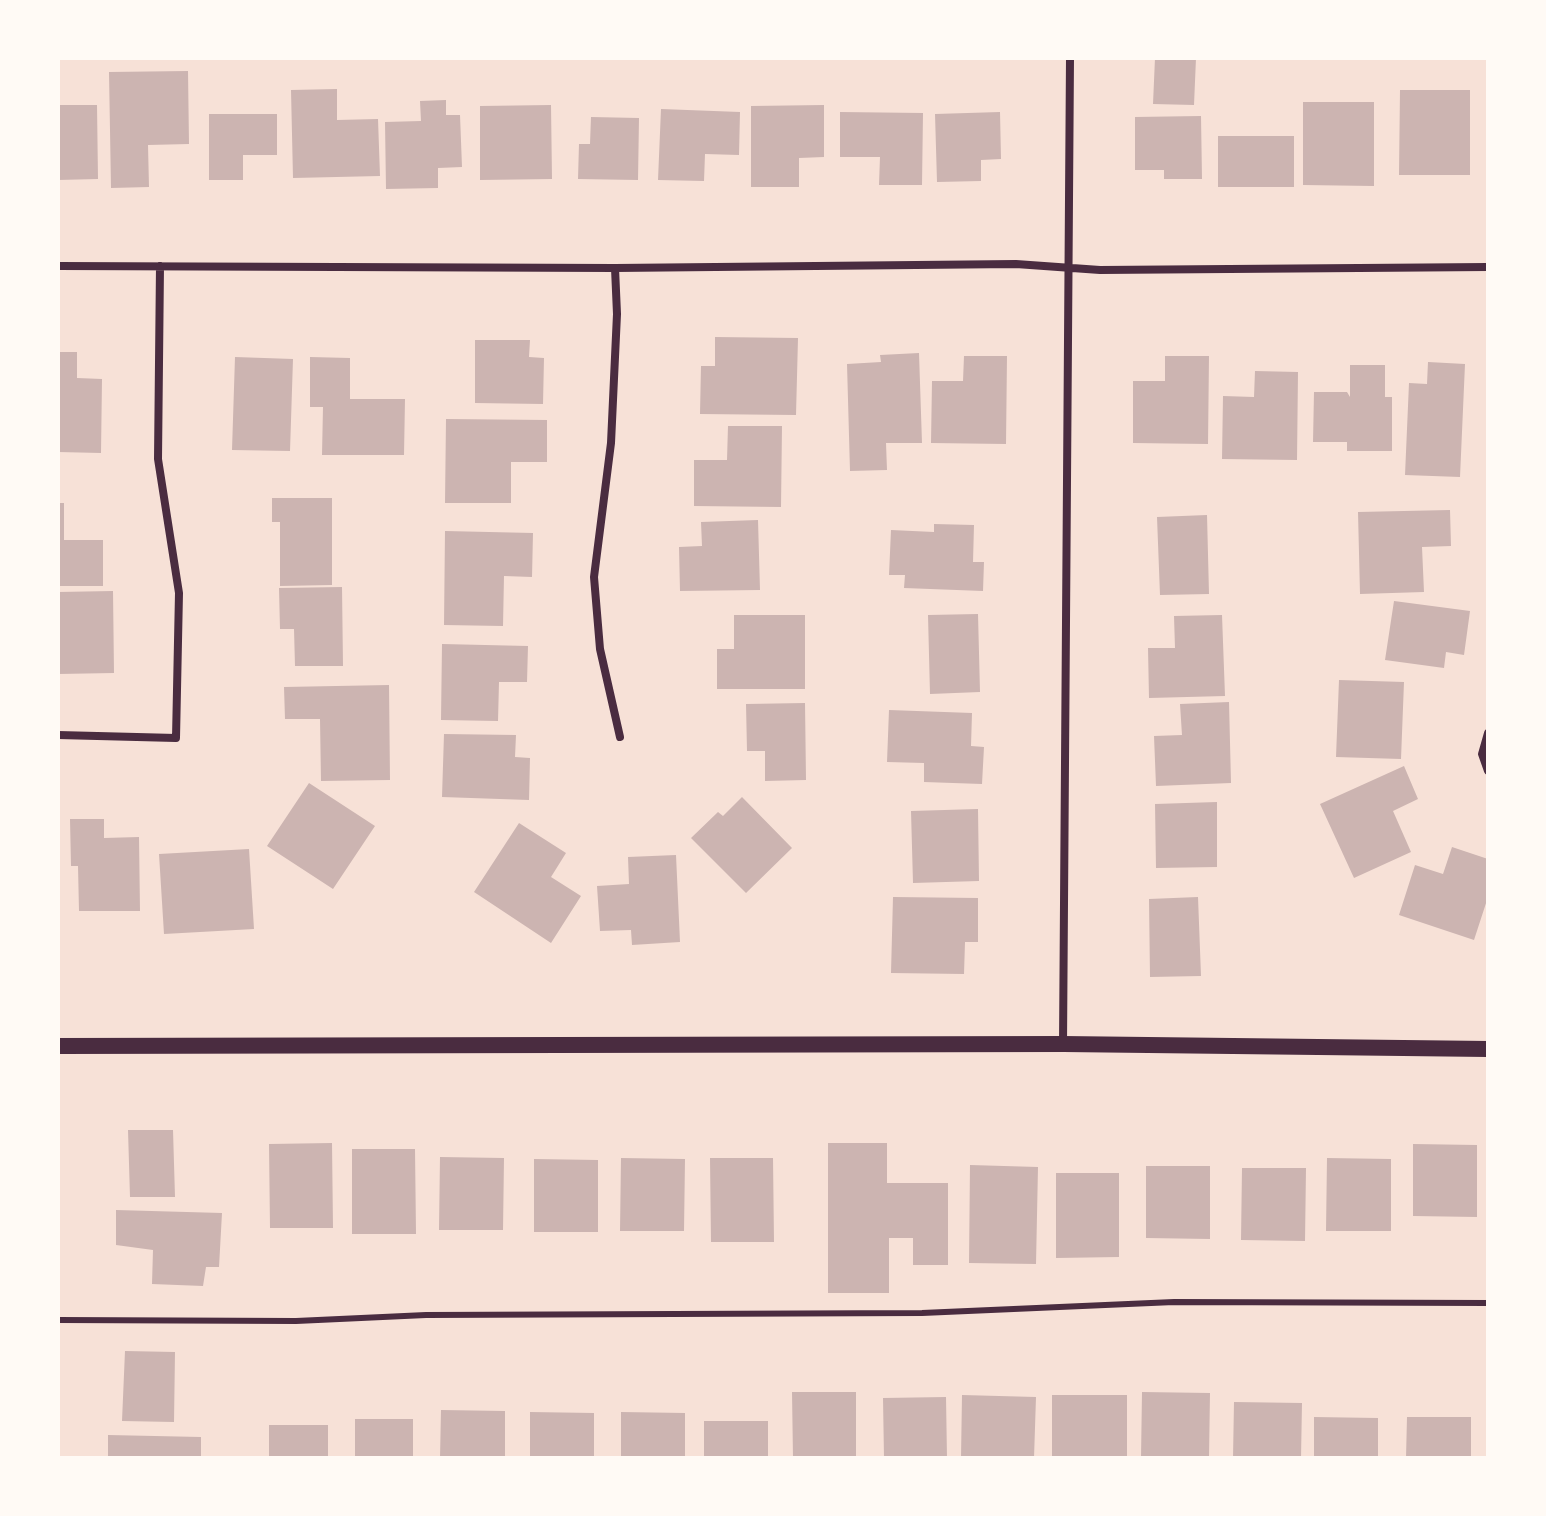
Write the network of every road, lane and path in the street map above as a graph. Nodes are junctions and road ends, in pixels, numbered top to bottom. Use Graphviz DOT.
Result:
graph roads {
  1 [pos="1070,58"];
  2 [pos="58,266"];
  3 [pos="160,266"];
  4 [pos="1070,266"];
  5 [pos="1488,267"];
  6 [pos="615,268"];
  7 [pos="1488,733"];
  8 [pos="58,735"];
  9 [pos="620,737"];
  10 [pos="1488,771"];
  11 [pos="1063,1044"];
  12 [pos="58,1046"];
  13 [pos="1488,1049"];
  14 [pos="1488,1303"];
  15 [pos="58,1320"];
  1 -- 4 [label="street"];
  2 -- 3 [label="street"];
  3 -- 6 [label="street"];
  3 -- 8 [label="street"];
  4 -- 5 [label="street"];
  4 -- 6 [label="street"];
  4 -- 11 [label="street"];
  6 -- 9 [label="street"];
  7 -- 10 [label="street"];
  11 -- 12 [label="main road"];
  11 -- 13 [label="main road"];
  14 -- 15 [label="lane"];
}
